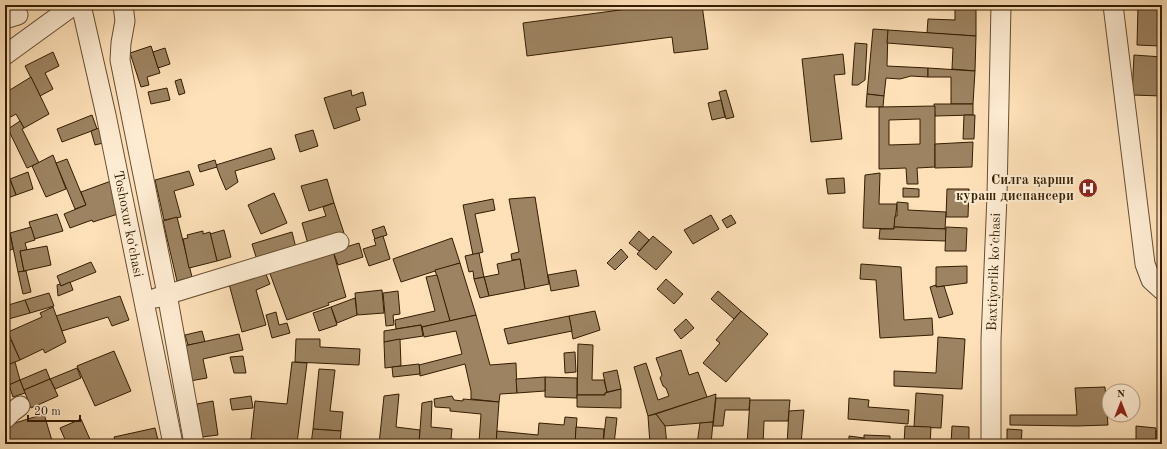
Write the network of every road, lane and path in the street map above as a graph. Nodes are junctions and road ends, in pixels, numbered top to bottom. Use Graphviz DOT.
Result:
graph roads {
  1 [pos="74,5"];
  2 [pos="81,5"];
  3 [pos="123,5"];
  4 [pos="1001,5"];
  5 [pos="1112,5"];
  6 [pos="5,55"];
  7 [pos="150,206"];
  8 [pos="126,214"];
  9 [pos="339,242"];
  10 [pos="1162,290"];
  11 [pos="167,294"];
  12 [pos="144,302"];
  13 [pos="20,406"];
  14 [pos="5,419"];
  15 [pos="173,444"];
  16 [pos="194,444"];
  17 [pos="991,444"];
  1 -- 6 [label="street"];
  2 -- 8 [label="street, Toshoxur koʻchasi"];
  3 -- 7 [label="street"];
  4 -- 17 [label="street, Baxtiyorlik koʻchasi"];
  5 -- 10 [label="street"];
  7 -- 8 [label="street"];
  7 -- 11 [label="street"];
  8 -- 12 [label="street, Toshoxur koʻchasi"];
  9 -- 11 [label="street"];
  11 -- 12 [label="street"];
  11 -- 16 [label="street"];
  12 -- 15 [label="street, Toshoxur koʻchasi"];
  13 -- 14 [label="street"];
}
